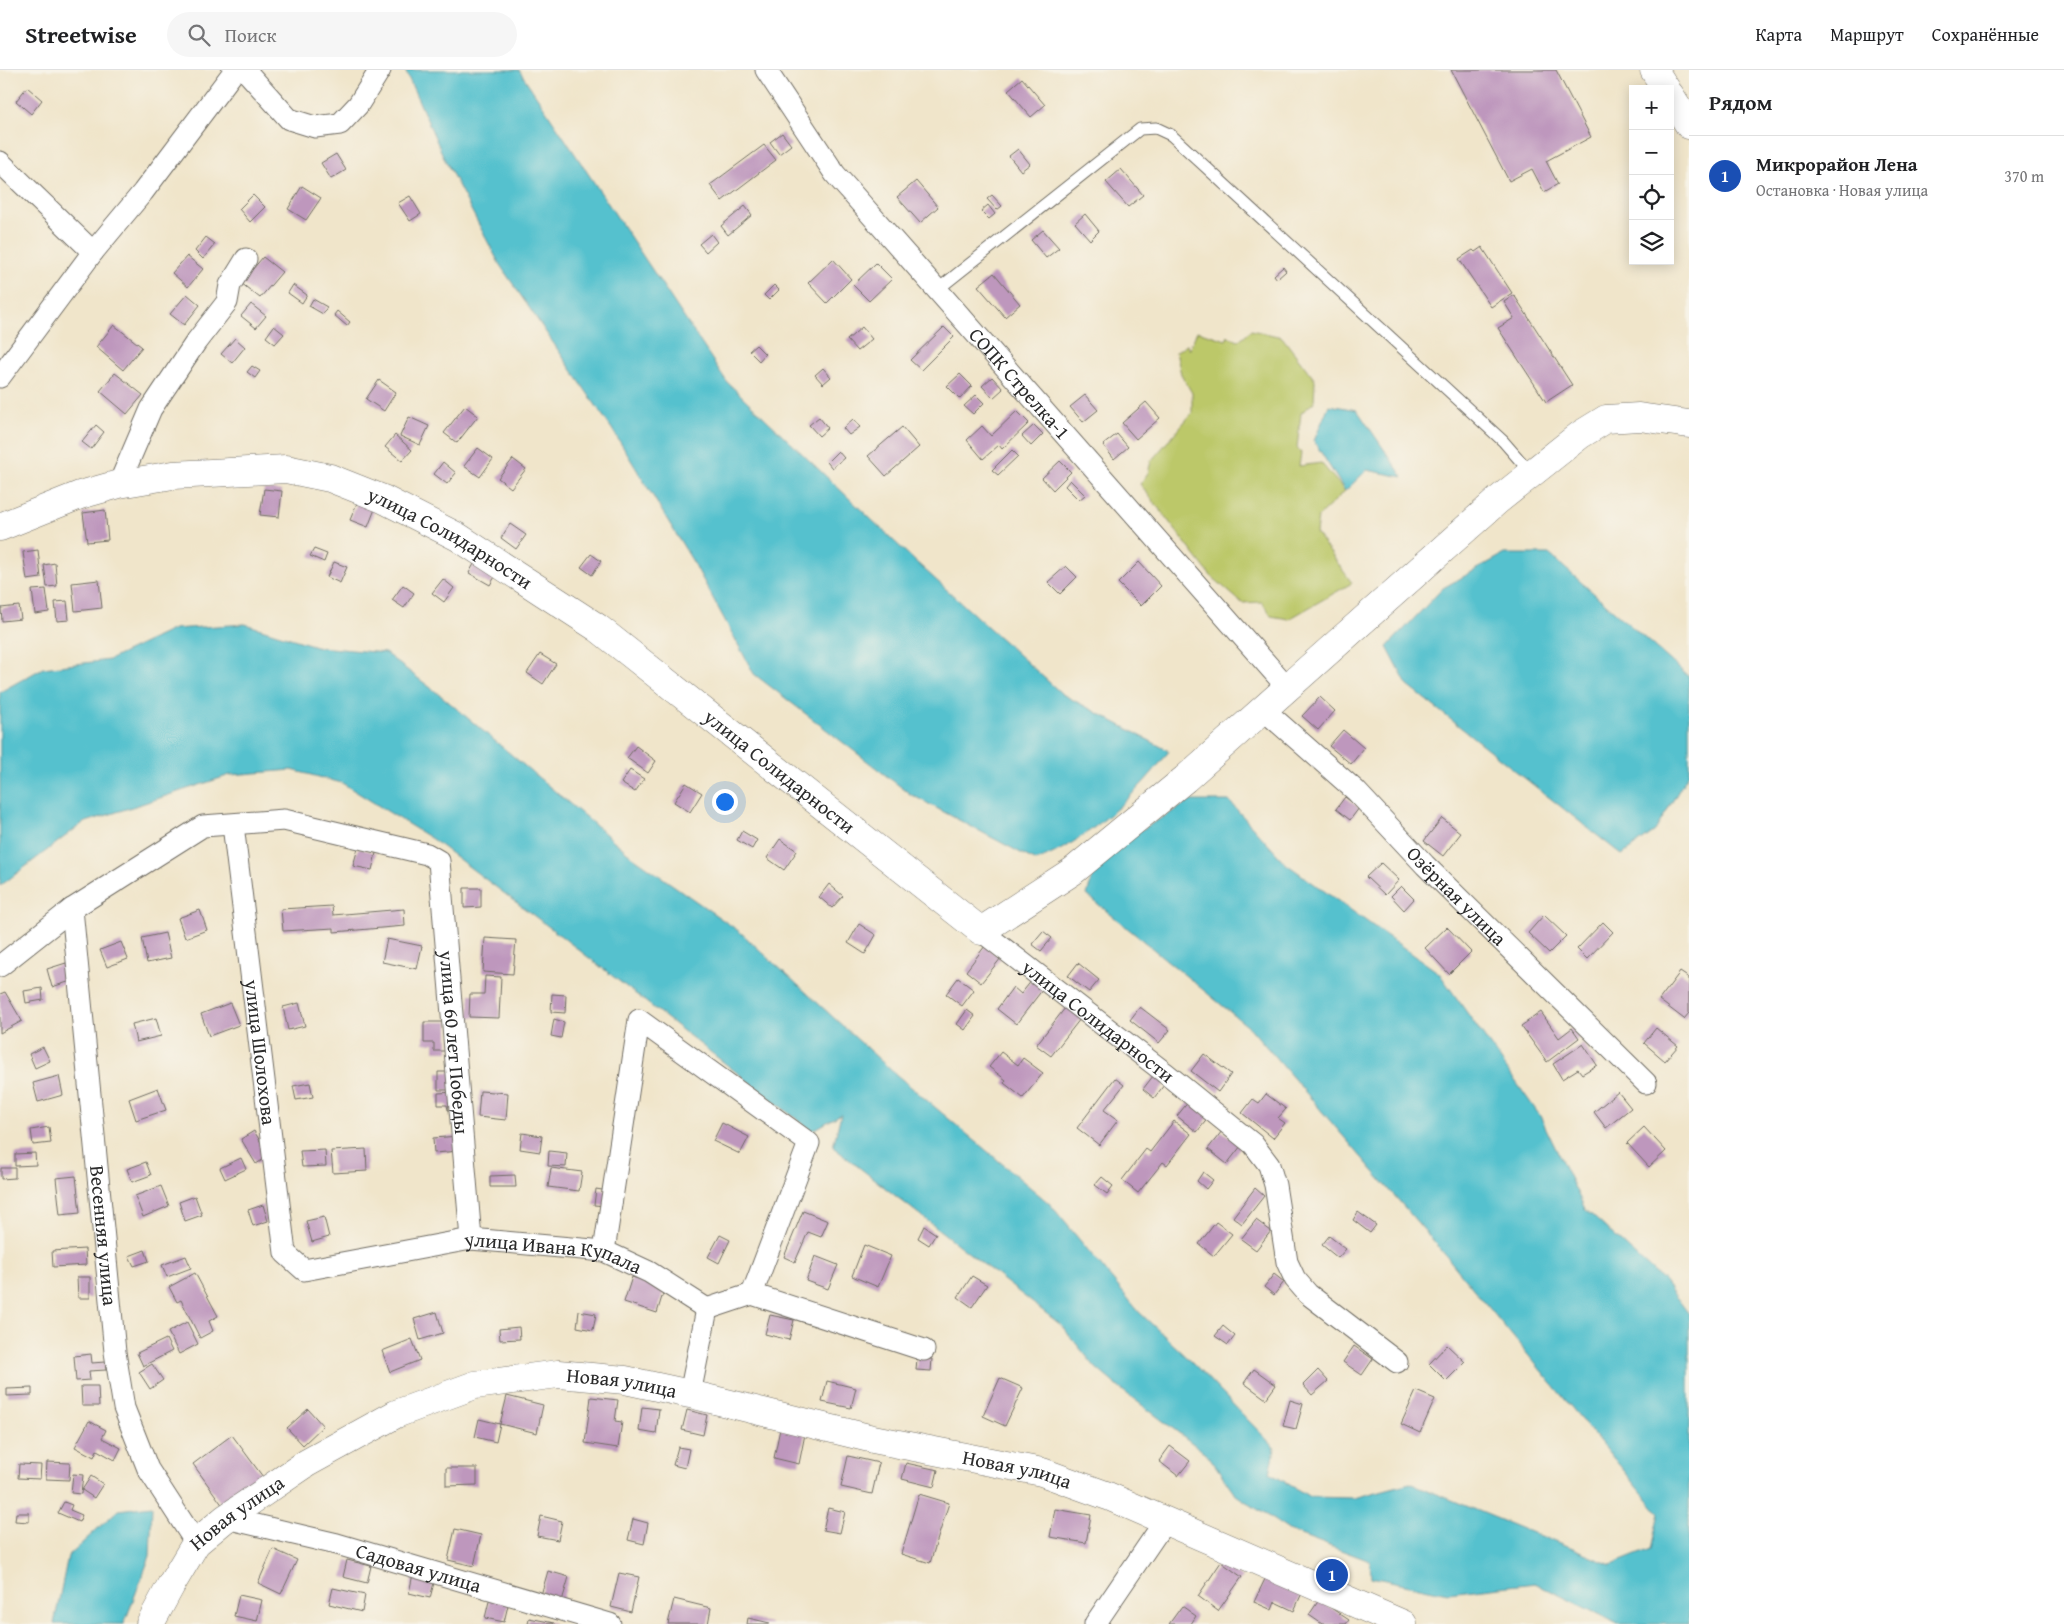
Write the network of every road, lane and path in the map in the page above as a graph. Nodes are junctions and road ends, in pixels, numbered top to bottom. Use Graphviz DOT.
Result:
graph roads {
  1 [pos="235,70"];
  2 [pos="245,70"];
  3 [pos="380,70"];
  4 [pos="766,70"];
  5 [pos="1654,70"];
  6 [pos="1663,85"];
  7 [pos="1674,101"];
  8 [pos="1689,125"];
  9 [pos="0,162"];
  10 [pos="93,252"];
  11 [pos="246,260"];
  12 [pos="938,290"];
  13 [pos="0,378"];
  14 [pos="1689,424"];
  15 [pos="1530,472"];
  16 [pos="119,484"];
  17 [pos="0,527"];
  18 [pos="1287,687"];
  19 [pos="1264,710"];
  20 [pos="232,825"];
  21 [pos="72,909"];
  22 [pos="981,931"];
  23 [pos="0,966"];
  24 [pos="1646,1083"];
  25 [pos="471,1239"];
  26 [pos="604,1251"];
  27 [pos="304,1270"];
  28 [pos="752,1294"];
  29 [pos="707,1309"];
  30 [pos="924,1350"];
  31 [pos="1397,1362"];
  32 [pos="690,1394"];
  33 [pos="226,1518"];
  34 [pos="1165,1521"];
  35 [pos="196,1543"];
  36 [pos="150,1624"];
  37 [pos="610,1624"];
  38 [pos="1095,1624"];
  39 [pos="1403,1624"];
  1 -- 10 [label="street"];
  2 -- 3 [label="street"];
  4 -- 12 [label="street, СОПК Стрелка-1"];
  5 -- 6 [label="street"];
  7 -- 8 [label="street"];
  9 -- 10 [label="street"];
  10 -- 13 [label="street"];
  11 -- 16 [label="street"];
  12 -- 15 [label="lane"];
  12 -- 18 [label="street, СОПК Стрелка-1"];
  14 -- 15 [label="street"];
  15 -- 18 [label="street"];
  16 -- 17 [label="street, улица Солидарности"];
  16 -- 22 [label="street, улица Солидарности"];
  18 -- 19 [label="street"];
  19 -- 22 [label="street"];
  19 -- 24 [label="street, Озёрная улица"];
  20 -- 21 [label="street"];
  20 -- 25 [label="street, улица 60 лет Победы"];
  20 -- 27 [label="street, улица Шолохова"];
  21 -- 23 [label="street"];
  21 -- 35 [label="street, Весенняя улица"];
  22 -- 31 [label="street, улица Солидарности"];
  25 -- 26 [label="street, улица Ивана Купала"];
  25 -- 27 [label="street, улица Ивана Купала"];
  26 -- 28 [label="street"];
  26 -- 29 [label="street, улица Ивана Купала"];
  28 -- 29 [label="street"];
  28 -- 30 [label="street"];
  29 -- 32 [label="street"];
  32 -- 33 [label="street, Новая улица"];
  32 -- 34 [label="street, Новая улица"];
  33 -- 35 [label="street, Новая улица"];
  33 -- 37 [label="street, Садовая улица"];
  34 -- 38 [label="street"];
  34 -- 39 [label="street, Новая улица"];
  35 -- 36 [label="street, Новая улица"];
}
